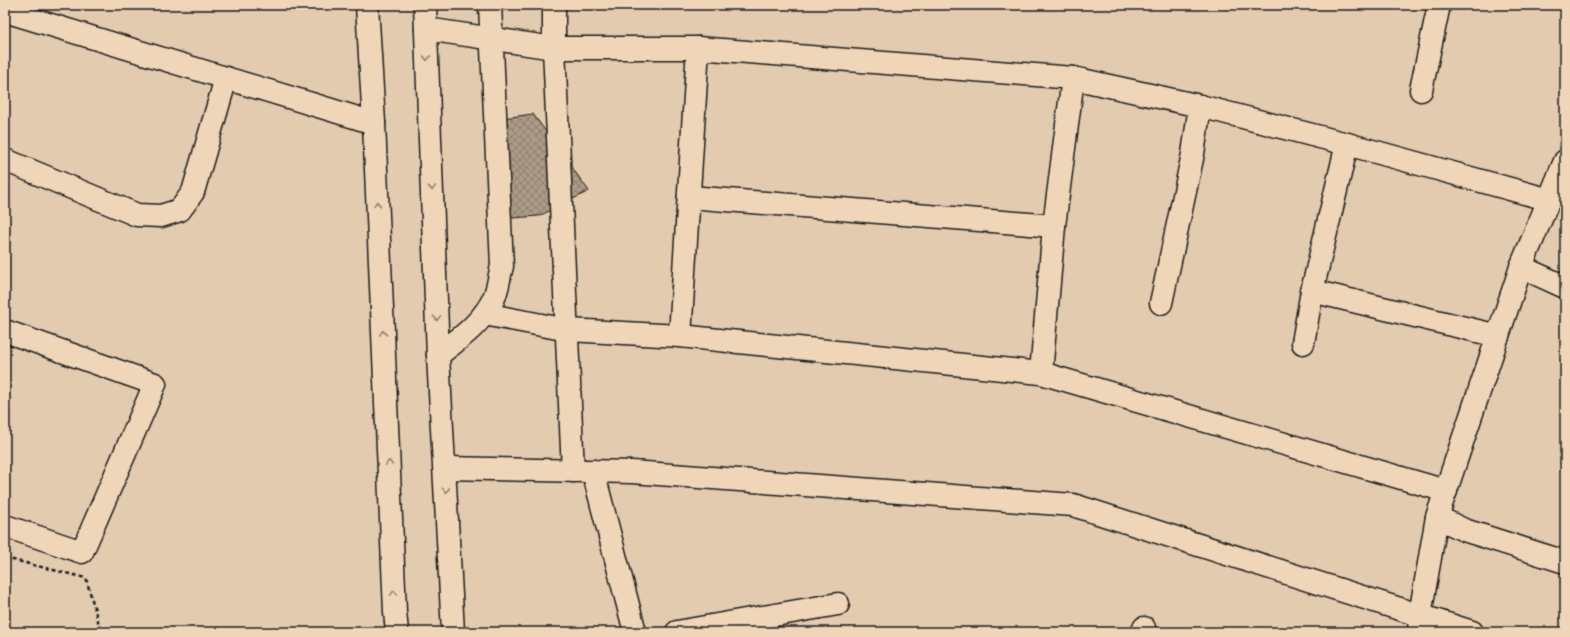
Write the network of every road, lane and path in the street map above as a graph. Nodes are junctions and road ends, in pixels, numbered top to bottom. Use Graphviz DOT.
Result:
graph roads {
  1 [pos="367,5"];
  2 [pos="425,5"];
  3 [pos="490,5"];
  4 [pos="554,5"];
  5 [pos="1439,5"];
  6 [pos="5,11"];
  7 [pos="426,29"];
  8 [pos="492,39"];
  9 [pos="554,48"];
  10 [pos="698,48"];
  11 [pos="226,78"];
  12 [pos="1074,78"];
  13 [pos="1421,90"];
  14 [pos="1200,106"];
  15 [pos="374,122"];
  16 [pos="1347,144"];
  17 [pos="5,160"];
  18 [pos="1565,161"];
  19 [pos="689,197"];
  20 [pos="1550,200"];
  21 [pos="1054,226"];
  22 [pos="1521,267"];
  23 [pos="1565,287"];
  24 [pos="1312,291"];
  25 [pos="1161,303"];
  26 [pos="484,314"];
  27 [pos="568,330"];
  28 [pos="5,331"];
  29 [pos="680,336"];
  30 [pos="1498,336"];
  31 [pos="1303,344"];
  32 [pos="438,355"];
  33 [pos="1041,373"];
  34 [pos="445,468"];
  35 [pos="583,471"];
  36 [pos="1446,491"];
  37 [pos="1437,517"];
  38 [pos="5,526"];
  39 [pos="5,558"];
  40 [pos="1565,562"];
  41 [pos="838,604"];
  42 [pos="1419,624"];
  43 [pos="101,632"];
  44 [pos="397,632"];
  45 [pos="453,632"];
  46 [pos="635,632"];
  47 [pos="677,632"];
  48 [pos="1472,632"];
  1 -- 15 [label="street"];
  2 -- 7 [label="street"];
  3 -- 8 [label="street"];
  4 -- 9 [label="street"];
  5 -- 13 [label="street"];
  6 -- 11 [label="street"];
  7 -- 8 [label="street"];
  7 -- 32 [label="street, one-way"];
  8 -- 9 [label="street"];
  8 -- 26 [label="street"];
  9 -- 10 [label="street"];
  9 -- 27 [label="street"];
  10 -- 12 [label="street"];
  10 -- 19 [label="street"];
  11 -- 15 [label="street"];
  11 -- 17 [label="street"];
  12 -- 14 [label="street"];
  12 -- 21 [label="street"];
  14 -- 16 [label="street"];
  14 -- 25 [label="street"];
  44 -- 15 [label="street, one-way"];
  16 -- 20 [label="street"];
  16 -- 24 [label="street"];
  18 -- 20 [label="street"];
  19 -- 21 [label="street"];
  19 -- 29 [label="street"];
  20 -- 22 [label="street"];
  21 -- 33 [label="street"];
  22 -- 23 [label="street"];
  22 -- 30 [label="street"];
  24 -- 30 [label="street"];
  24 -- 31 [label="street"];
  26 -- 27 [label="street"];
  26 -- 32 [label="street"];
  27 -- 29 [label="street"];
  27 -- 35 [label="street"];
  28 -- 38 [label="street"];
  29 -- 33 [label="street"];
  30 -- 36 [label="street"];
  32 -- 34 [label="street"];
  33 -- 36 [label="street"];
  34 -- 35 [label="street"];
  34 -- 45 [label="street, one-way"];
  35 -- 42 [label="street"];
  35 -- 46 [label="street"];
  36 -- 37 [label="street"];
  37 -- 40 [label="street"];
  37 -- 42 [label="street"];
  39 -- 43 [label="path"];
  41 -- 47 [label="street"];
  42 -- 48 [label="street"];
}
